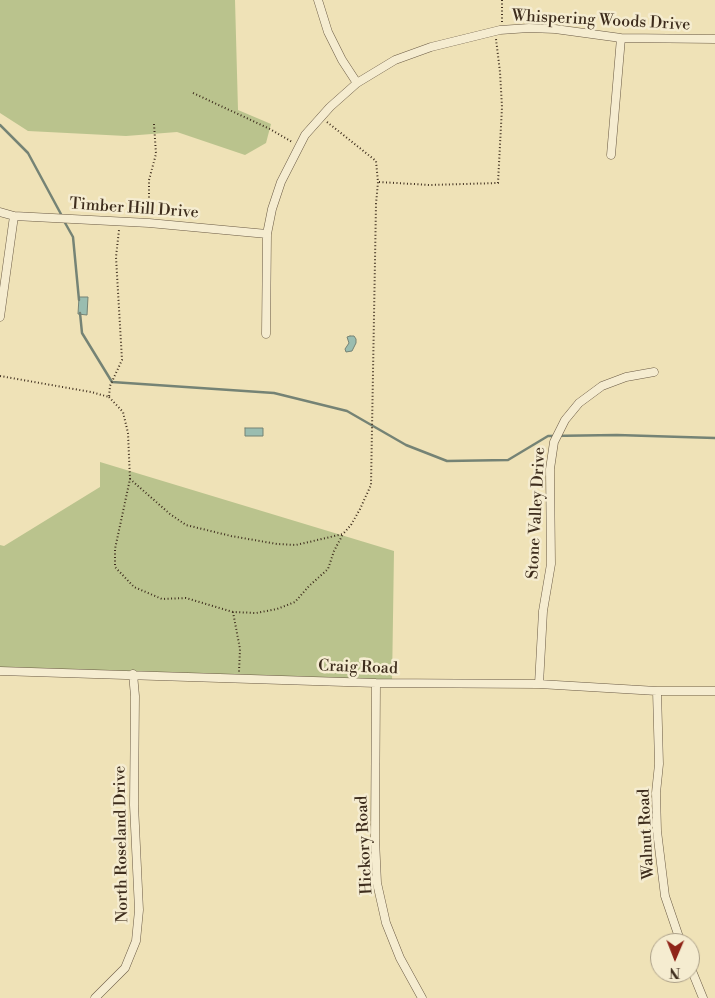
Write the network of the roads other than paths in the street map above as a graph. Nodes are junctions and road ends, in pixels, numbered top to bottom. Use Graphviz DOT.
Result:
graph roads {
  1 [pos="318,0"];
  2 [pos="622,38"];
  3 [pos="715,38"];
  4 [pos="357,83"];
  5 [pos="611,155"];
  6 [pos="0,212"];
  7 [pos="14,216"];
  8 [pos="267,234"];
  9 [pos="0,317"];
  10 [pos="266,334"];
  11 [pos="654,372"];
  12 [pos="0,671"];
  13 [pos="133,674"];
  14 [pos="376,683"];
  15 [pos="539,684"];
  16 [pos="657,691"];
  17 [pos="715,691"];
  18 [pos="678,933"];
  19 [pos="697,983"];
  20 [pos="95,998"];
  21 [pos="422,998"];
  22 [pos="703,998"];
  1 -- 4 [label="street"];
  2 -- 3 [label="street, Whispering Woods Drive"];
  2 -- 4 [label="street, Whispering Woods Drive"];
  2 -- 5 [label="street"];
  4 -- 8 [label="street, Whispering Woods Drive"];
  6 -- 7 [label="street, Timber Hill Drive"];
  7 -- 8 [label="street, Timber Hill Drive"];
  7 -- 9 [label="street"];
  8 -- 10 [label="street, Whispering Woods Drive"];
  11 -- 15 [label="street, Stone Valley Drive"];
  12 -- 13 [label="street, Craig Road"];
  13 -- 14 [label="street, Craig Road"];
  13 -- 20 [label="street, North Roseland Drive"];
  14 -- 15 [label="street, Craig Road"];
  14 -- 21 [label="street, Hickory Road"];
  15 -- 16 [label="street, Craig Road"];
  16 -- 17 [label="street, Craig Road"];
  16 -- 18 [label="street, Walnut Road"];
  19 -- 22 [label="street"];
}
